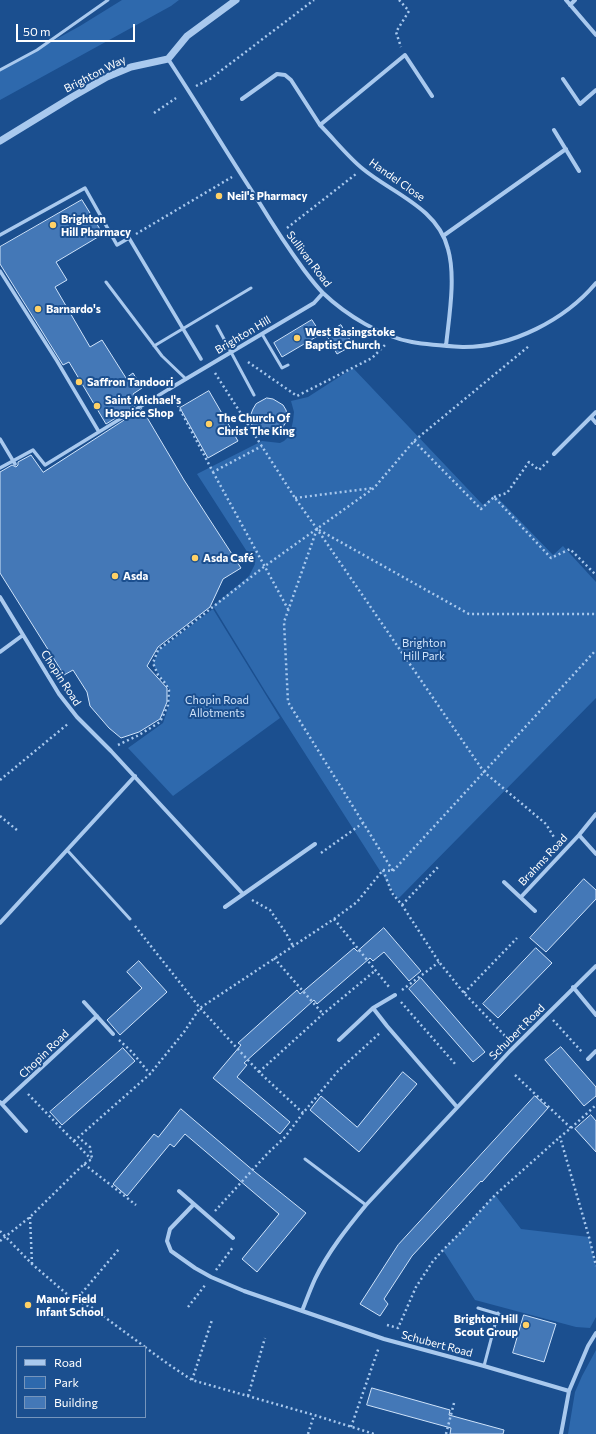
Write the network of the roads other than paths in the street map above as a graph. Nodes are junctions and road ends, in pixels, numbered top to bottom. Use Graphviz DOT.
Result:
graph roads {
  1 [pos="108,0"];
  2 [pos="236,0"];
  3 [pos="566,0"];
  4 [pos="576,0"];
  5 [pos="570,5"];
  6 [pos="596,35"];
  7 [pos="168,59"];
  8 [pos="0,70"];
  9 [pos="564,79"];
  10 [pos="596,90"];
  11 [pos="432,96"];
  12 [pos="242,99"];
  13 [pos="320,125"];
  14 [pos="554,130"];
  15 [pos="0,141"];
  16 [pos="566,150"];
  17 [pos="579,171"];
  18 [pos="0,235"];
  19 [pos="443,236"];
  20 [pos="0,271"];
  21 [pos="106,282"];
  22 [pos="596,284"];
  23 [pos="251,288"];
  24 [pos="323,293"];
  25 [pos="217,326"];
  26 [pos="183,328"];
  27 [pos="262,334"];
  28 [pos="154,346"];
  29 [pos="446,346"];
  30 [pos="231,352"];
  31 [pos="201,359"];
  32 [pos="288,366"];
  33 [pos="186,379"];
  34 [pos="169,389"];
  35 [pos="254,395"];
  36 [pos="596,412"];
  37 [pos="591,417"];
  38 [pos="596,423"];
  39 [pos="99,432"];
  40 [pos="0,439"];
  41 [pos="554,454"];
  42 [pos="14,462"];
  43 [pos="0,468"];
  44 [pos="0,597"];
  45 [pos="23,635"];
  46 [pos="0,652"];
  47 [pos="135,776"];
  48 [pos="596,814"];
  49 [pos="578,835"];
  50 [pos="315,844"];
  51 [pos="67,850"];
  52 [pos="596,854"];
  53 [pos="504,882"];
  54 [pos="243,894"];
  55 [pos="521,898"];
  56 [pos="225,907"];
  57 [pos="535,911"];
  58 [pos="130,919"];
  59 [pos="0,923"];
  60 [pos="596,966"];
  61 [pos="573,988"];
  62 [pos="395,996"];
  63 [pos="84,1002"];
  64 [pos="373,1008"];
  65 [pos="596,1015"];
  66 [pos="97,1016"];
  67 [pos="113,1034"];
  68 [pos="339,1040"];
  69 [pos="596,1052"];
  70 [pos="588,1059"];
  71 [pos="1,1103"];
  72 [pos="457,1107"];
  73 [pos="26,1131"];
  74 [pos="305,1159"];
  75 [pos="179,1191"];
  76 [pos="194,1204"];
  77 [pos="366,1205"];
  78 [pos="233,1238"];
  79 [pos="478,1308"];
  80 [pos="302,1311"];
  81 [pos="498,1313"];
  82 [pos="515,1319"];
  83 [pos="596,1333"];
  84 [pos="484,1366"];
  85 [pos="569,1391"];
  86 [pos="561,1434"];
  1 -- 8 [label="lane"];
  2 -- 7 [label="street"];
  3 -- 5 [label="street"];
  4 -- 5 [label="street"];
  5 -- 6 [label="street"];
  7 -- 15 [label="street, Brighton Way"];
  7 -- 24 [label="street, Sullivan Road"];
  9 -- 10 [label="street"];
  11 -- 13 [label="street"];
  12 -- 13 [label="street, Handel Close"];
  13 -- 19 [label="street, Handel Close"];
  14 -- 16 [label="street"];
  16 -- 17 [label="street"];
  16 -- 19 [label="street"];
  18 -- 26 [label="street"];
  19 -- 29 [label="street, Handel Close"];
  20 -- 39 [label="street"];
  21 -- 28 [label="lane"];
  22 -- 29 [label="street, Sullivan Road"];
  23 -- 26 [label="lane"];
  24 -- 27 [label="street, Brighton Hill"];
  24 -- 29 [label="street, Sullivan Road"];
  25 -- 30 [label="lane"];
  26 -- 28 [label="lane"];
  26 -- 31 [label="street"];
  27 -- 30 [label="street, Brighton Hill"];
  27 -- 32 [label="lane"];
  28 -- 33 [label="lane"];
  30 -- 33 [label="street, Brighton Hill"];
  30 -- 35 [label="lane"];
  33 -- 34 [label="street, Brighton Hill"];
  34 -- 39 [label="street"];
  36 -- 37 [label="street"];
  37 -- 38 [label="street"];
  37 -- 41 [label="street"];
  39 -- 42 [label="street"];
  40 -- 42 [label="street"];
  42 -- 43 [label="street"];
  44 -- 45 [label="street, Chopin Road"];
  45 -- 46 [label="street"];
  45 -- 47 [label="street, Chopin Road"];
  47 -- 51 [label="street"];
  47 -- 54 [label="street, Chopin Road"];
  48 -- 49 [label="street, Brahms Road"];
  49 -- 52 [label="street, Brahms Road"];
  49 -- 55 [label="street, Brahms Road"];
  50 -- 54 [label="street"];
  51 -- 58 [label="lane"];
  51 -- 59 [label="street"];
  53 -- 55 [label="street, Brahms Road"];
  54 -- 56 [label="street"];
  55 -- 57 [label="street, Brahms Road"];
  60 -- 61 [label="street, Schubert Road"];
  61 -- 65 [label="street"];
  61 -- 72 [label="street, Schubert Road"];
  62 -- 64 [label="street"];
  63 -- 66 [label="street"];
  64 -- 68 [label="street"];
  64 -- 72 [label="street"];
  66 -- 67 [label="street"];
  66 -- 71 [label="street, Chopin Road"];
  69 -- 70 [label="street"];
  71 -- 73 [label="street, Chopin Road"];
  72 -- 77 [label="street, Schubert Road"];
  74 -- 77 [label="lane"];
  75 -- 76 [label="street"];
  76 -- 78 [label="street"];
  76 -- 80 [label="street, Schubert Road"];
  77 -- 80 [label="street, Schubert Road"];
  79 -- 81 [label="lane"];
  80 -- 84 [label="street, Schubert Road"];
  81 -- 82 [label="lane"];
  81 -- 84 [label="lane"];
  83 -- 85 [label="street"];
  84 -- 85 [label="street, Schubert Road"];
  85 -- 86 [label="street"];
}
